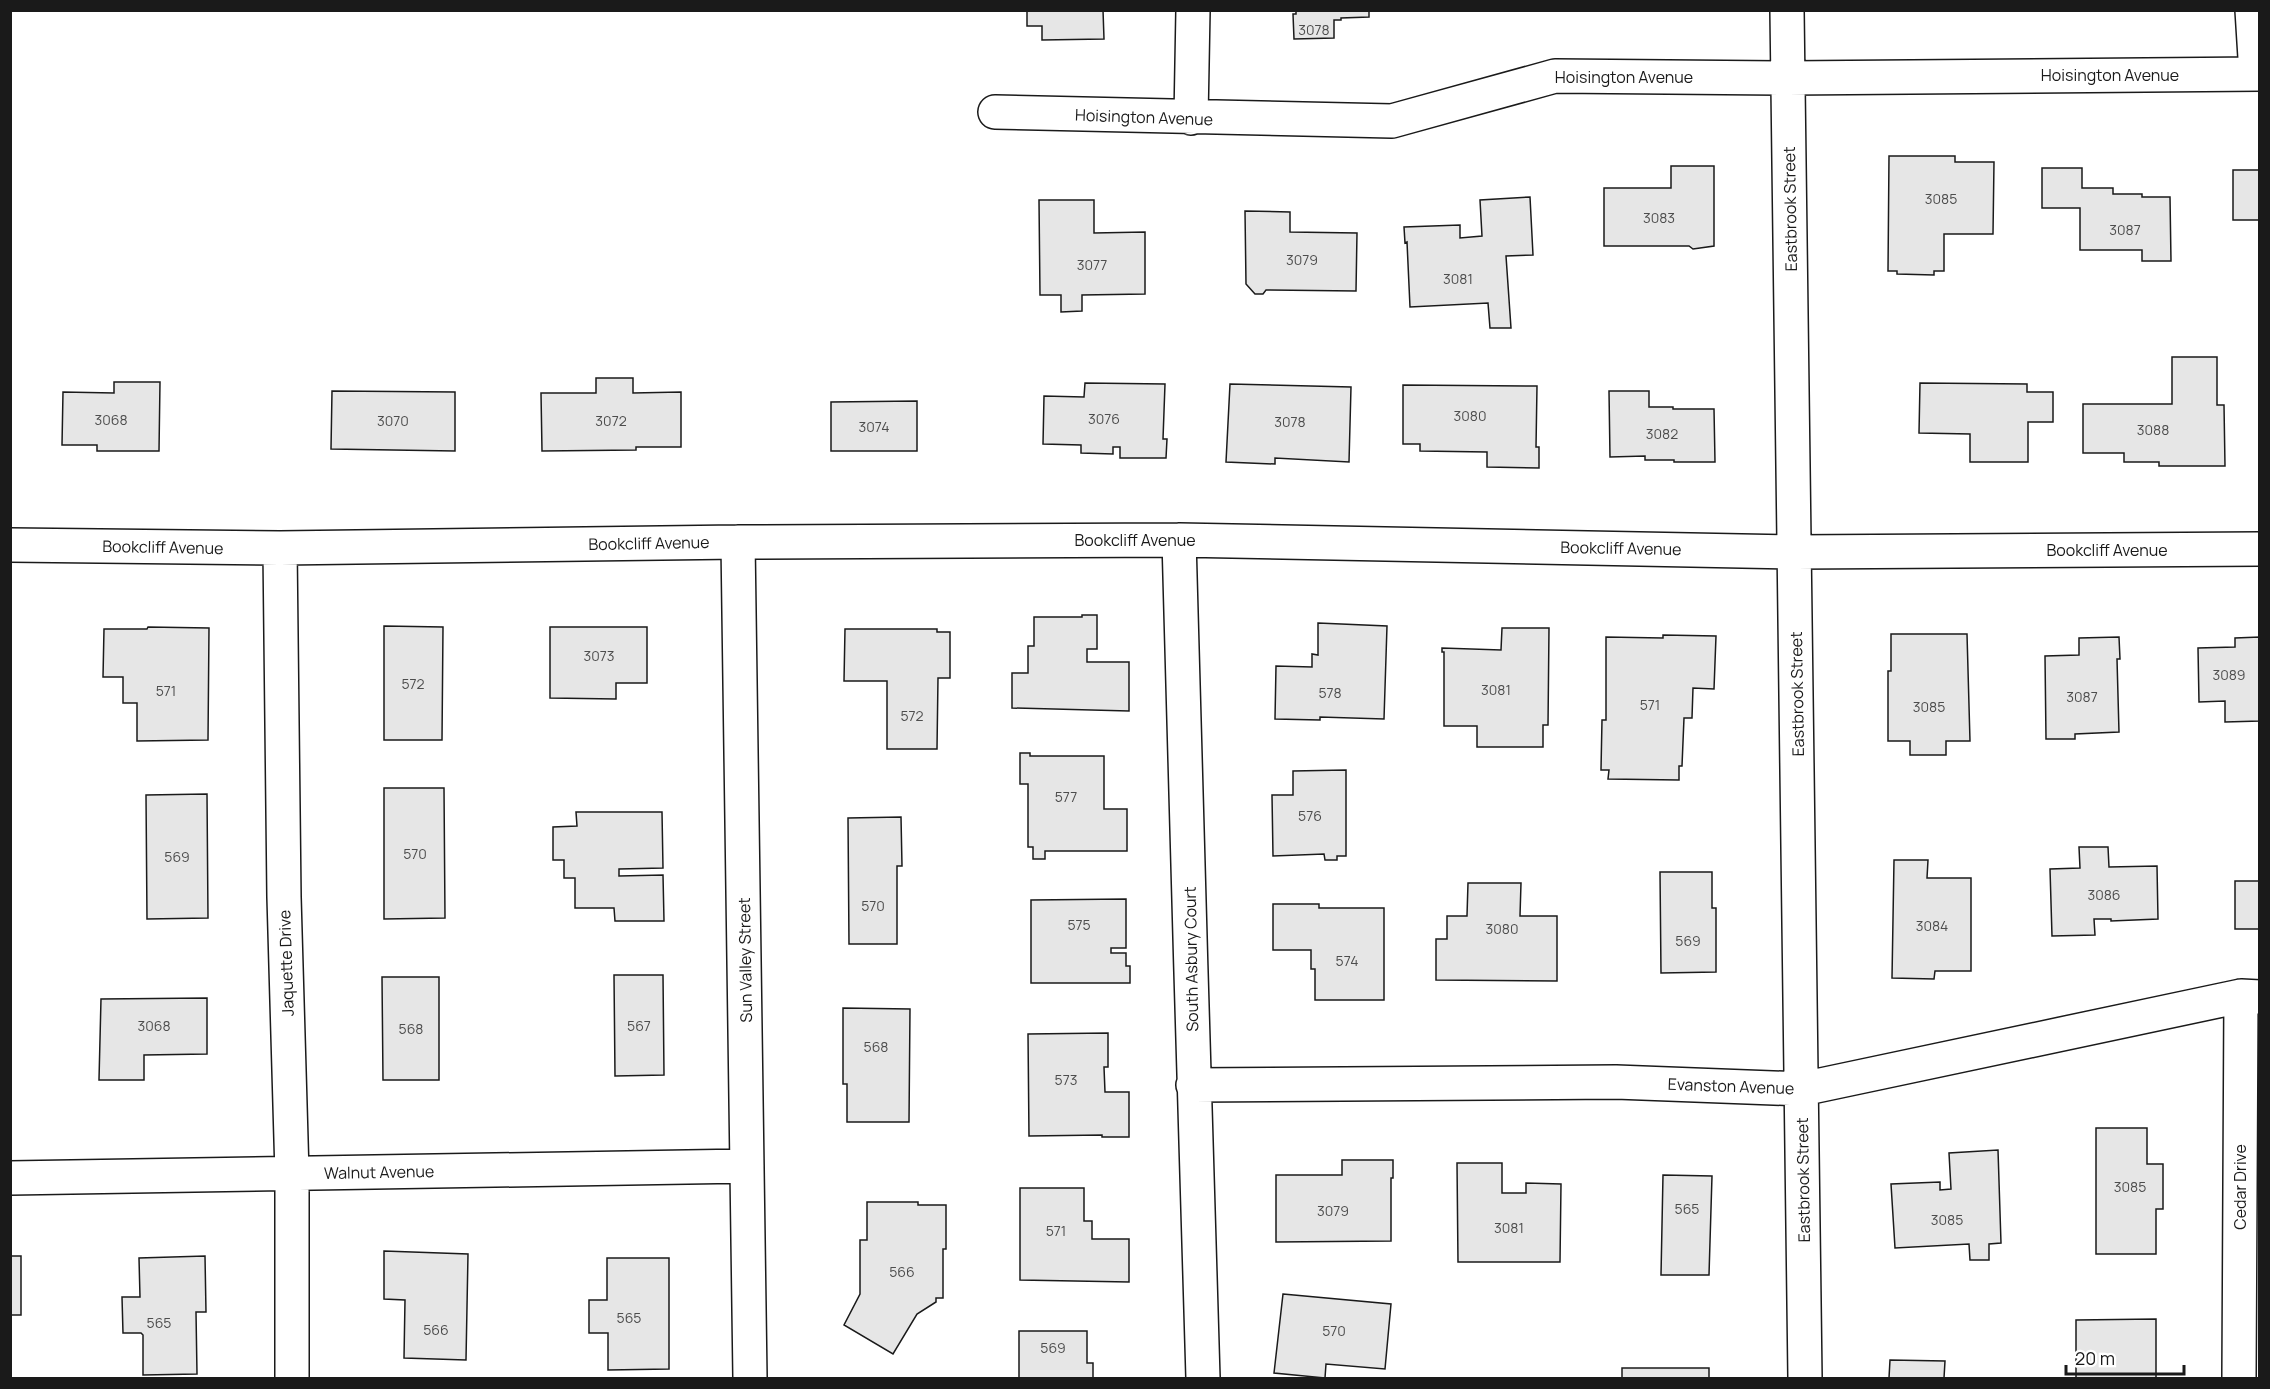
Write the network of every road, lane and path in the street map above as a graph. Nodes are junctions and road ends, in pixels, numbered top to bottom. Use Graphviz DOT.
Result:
graph roads {
  1 [pos="1193,10"];
  2 [pos="1787,10"];
  3 [pos="2252,10"];
  4 [pos="2258,74"];
  5 [pos="1788,78"];
  6 [pos="994,112"];
  7 [pos="1191,118"];
  8 [pos="1179,540"];
  9 [pos="738,542"];
  10 [pos="10,545"];
  11 [pos="280,548"];
  12 [pos="2259,549"];
  13 [pos="1795,552"];
  14 [pos="2250,997"];
  15 [pos="1193,1085"];
  16 [pos="1802,1089"];
  17 [pos="747,1166"];
  18 [pos="292,1174"];
  19 [pos="10,1178"];
  20 [pos="292,1378"];
  21 [pos="750,1378"];
  22 [pos="1203,1378"];
  23 [pos="1805,1378"];
  24 [pos="2239,1378"];
  1 -- 7 [label="street"];
  2 -- 5 [label="street, Eastbrook Street"];
  3 -- 4 [label="street"];
  4 -- 5 [label="street, Hoisington Avenue"];
  5 -- 7 [label="street, Hoisington Avenue"];
  5 -- 13 [label="street, Eastbrook Street"];
  6 -- 7 [label="street, Hoisington Avenue"];
  8 -- 9 [label="street, Bookcliff Avenue"];
  8 -- 13 [label="street, Bookcliff Avenue"];
  8 -- 15 [label="street, South Asbury Court"];
  9 -- 11 [label="street, Bookcliff Avenue"];
  9 -- 17 [label="street, Sun Valley Street"];
  10 -- 11 [label="street, Bookcliff Avenue"];
  11 -- 18 [label="street, Jaquette Drive"];
  12 -- 13 [label="street, Bookcliff Avenue"];
  13 -- 16 [label="street, Eastbrook Street"];
  14 -- 16 [label="street, Evanston Avenue"];
  14 -- 24 [label="street, Cedar Drive"];
  15 -- 16 [label="street, Evanston Avenue"];
  15 -- 22 [label="street, South Asbury Court"];
  16 -- 23 [label="street, Eastbrook Street"];
  17 -- 18 [label="street, Walnut Avenue"];
  17 -- 21 [label="street, Sun Valley Street"];
  18 -- 19 [label="street, Walnut Avenue"];
  18 -- 20 [label="street, Jaquette Drive"];
}
